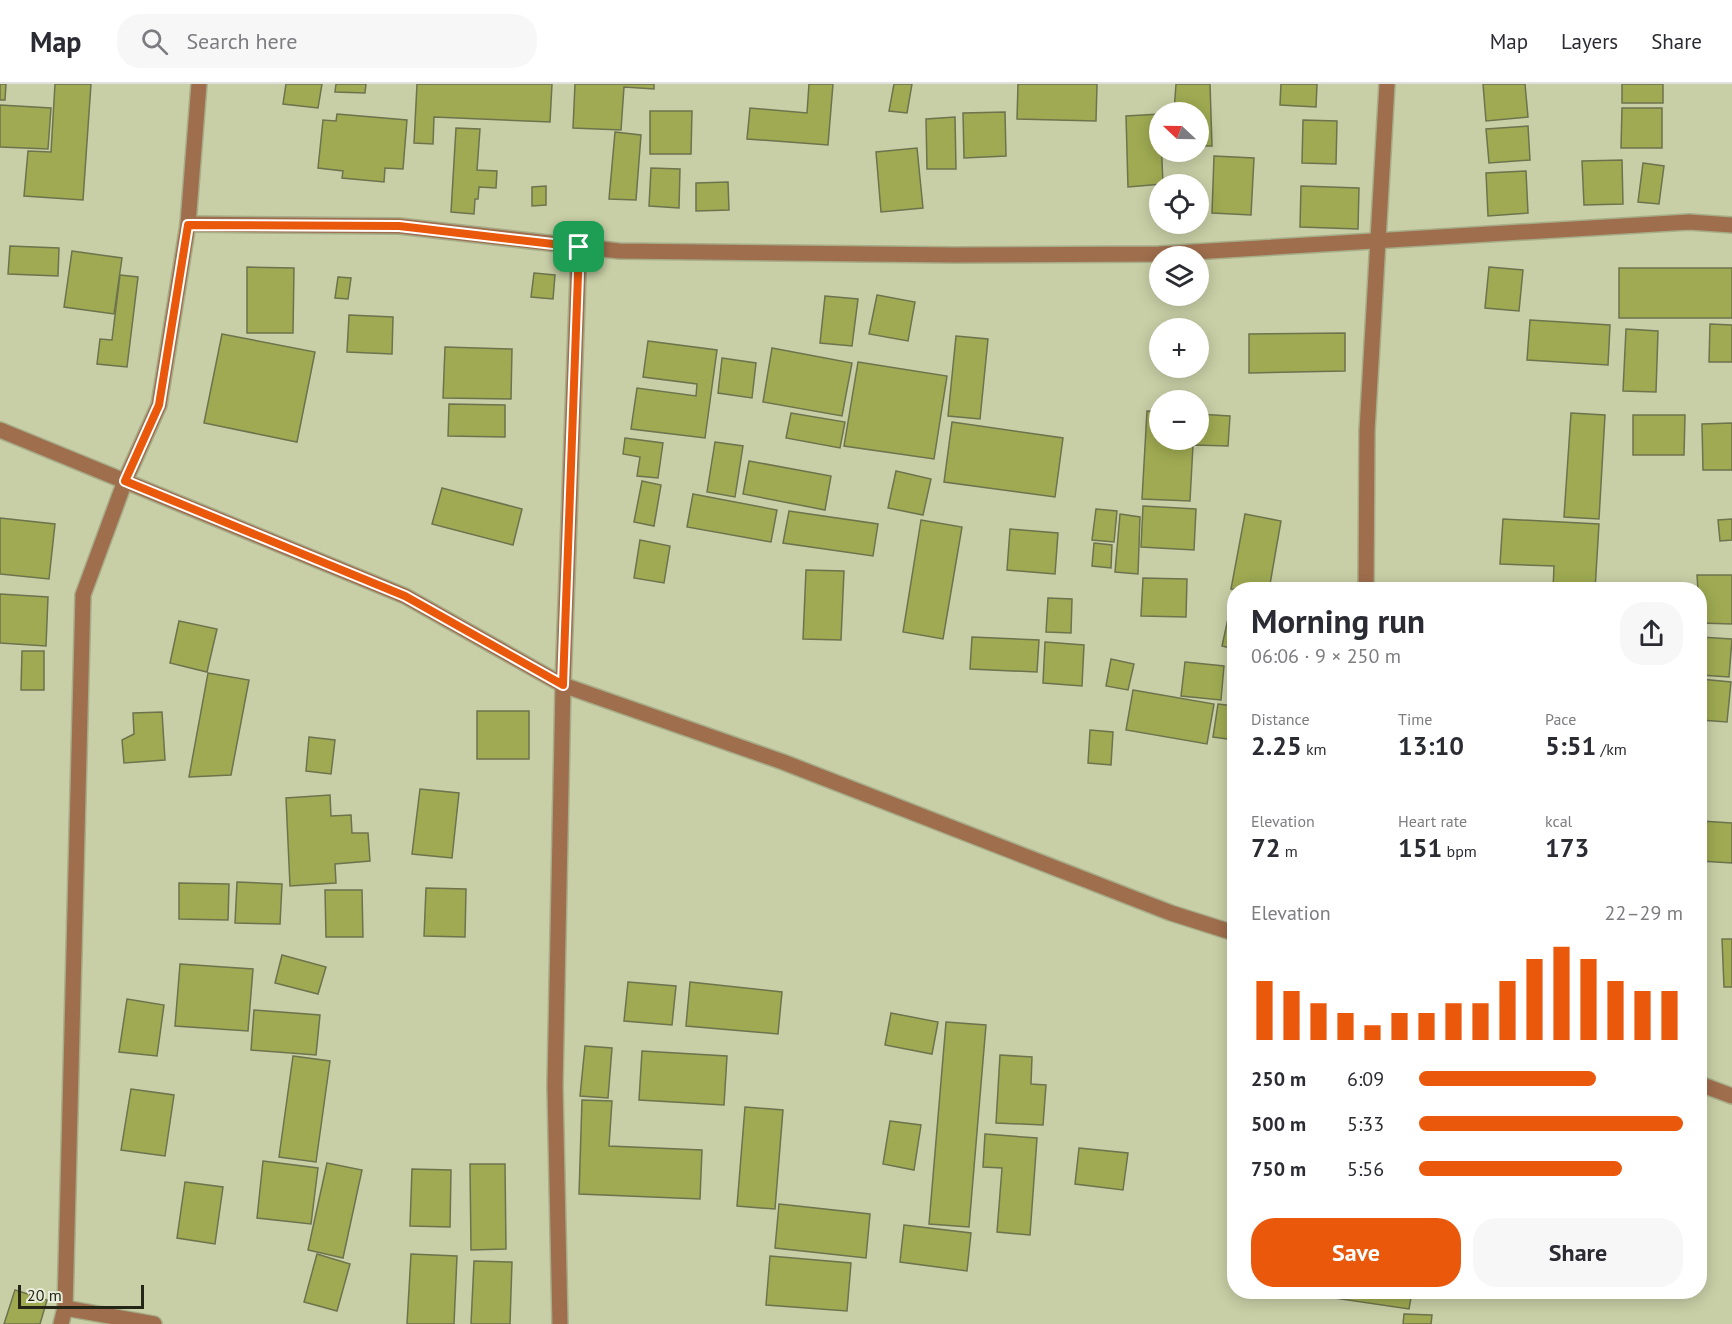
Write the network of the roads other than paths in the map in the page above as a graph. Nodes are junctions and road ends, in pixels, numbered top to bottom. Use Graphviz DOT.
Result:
graph roads {
  1 [pos="198,84"];
  2 [pos="1387,84"];
  3 [pos="188,225"];
  4 [pos="1732,225"];
  5 [pos="1379,242"];
  6 [pos="579,247"];
  7 [pos="0,430"];
  8 [pos="125,481"];
  9 [pos="1366,582"];
  10 [pos="563,685"];
  11 [pos="1227,931"];
  12 [pos="1707,1087"];
  13 [pos="1732,1096"];
  14 [pos="65,1308"];
  15 [pos="61,1324"];
  16 [pos="154,1324"];
  17 [pos="560,1324"];
  1 -- 3 [label="street"];
  2 -- 5 [label="street"];
  3 -- 6 [label="street"];
  3 -- 8 [label="street"];
  4 -- 5 [label="street"];
  5 -- 6 [label="street"];
  5 -- 9 [label="street"];
  6 -- 10 [label="street"];
  7 -- 8 [label="street"];
  8 -- 10 [label="street"];
  8 -- 14 [label="street"];
  10 -- 11 [label="street"];
  10 -- 17 [label="street"];
  12 -- 13 [label="street"];
  14 -- 15 [label="street"];
  14 -- 16 [label="street"];
}
